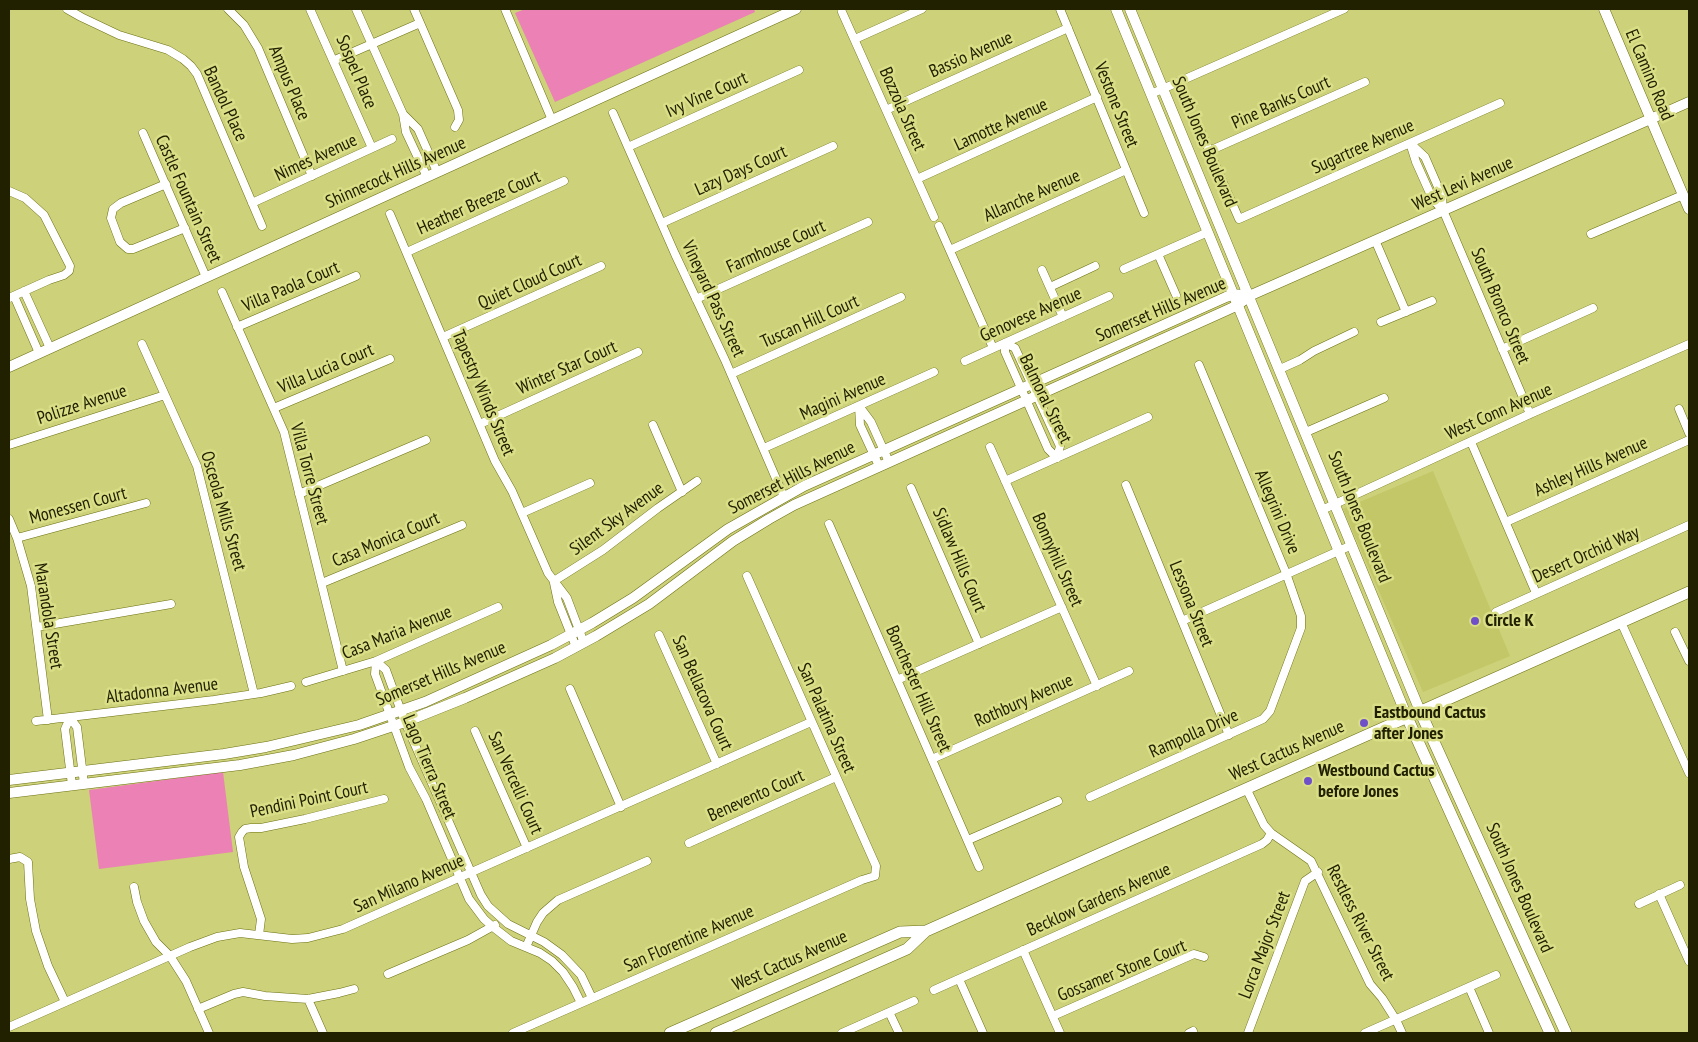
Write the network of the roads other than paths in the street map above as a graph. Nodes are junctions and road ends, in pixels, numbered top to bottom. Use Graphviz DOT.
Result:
graph roads {
  1 [pos="67,9"];
  2 [pos="228,9"];
  3 [pos="310,9"];
  4 [pos="356,9"];
  5 [pos="414,9"];
  6 [pos="505,9"];
  7 [pos="796,9"];
  8 [pos="922,9"];
  9 [pos="1060,9"];
  10 [pos="1116,9"];
  11 [pos="1130,9"];
  12 [pos="1344,9"];
  13 [pos="1604,9"];
  14 [pos="842,12"];
  15 [pos="420,23"];
  16 [pos="1068,28"];
  17 [pos="855,40"];
  18 [pos="372,44"];
  19 [pos="334,60"];
  20 [pos="799,70"];
  21 [pos="1365,82"];
  22 [pos="1163,89"];
  23 [pos="1151,94"];
  24 [pos="1096,97"];
  25 [pos="1689,102"];
  26 [pos="1500,103"];
  27 [pos="886,110"];
  28 [pos="614,113"];
  29 [pos="403,114"];
  30 [pos="1650,119"];
  31 [pos="552,120"];
  32 [pos="455,127"];
  33 [pos="1201,132"];
  34 [pos="143,133"];
  35 [pos="392,139"];
  36 [pos="1410,143"];
  37 [pos="833,146"];
  38 [pos="628,147"];
  39 [pos="372,148"];
  40 [pos="1209,151"];
  41 [pos="1126,170"];
  42 [pos="437,172"];
  43 [pos="312,176"];
  44 [pos="427,177"];
  45 [pos="917,180"];
  46 [pos="564,181"];
  47 [pos="166,184"];
  48 [pos="9,192"];
  49 [pos="1683,195"];
  50 [pos="252,203"];
  51 [pos="1689,209"];
  52 [pos="1443,210"];
  53 [pos="1144,213"];
  54 [pos="390,214"];
  55 [pos="934,218"];
  56 [pos="868,222"];
  57 [pos="662,223"];
  58 [pos="262,226"];
  59 [pos="939,226"];
  60 [pos="184,228"];
  61 [pos="1208,232"];
  62 [pos="1590,234"];
  63 [pos="1375,240"];
  64 [pos="950,250"];
  65 [pos="407,252"];
  66 [pos="1158,254"];
  67 [pos="601,266"];
  68 [pos="1095,266"];
  69 [pos="1124,269"];
  70 [pos="1042,270"];
  71 [pos="206,276"];
  72 [pos="356,276"];
  73 [pos="1050,287"];
  74 [pos="24,291"];
  75 [pos="222,292"];
  76 [pos="1234,294"];
  77 [pos="1176,295"];
  78 [pos="1109,296"];
  79 [pos="1249,296"];
  80 [pos="11,297"];
  81 [pos="901,297"];
  82 [pos="696,299"];
  83 [pos="1432,301"];
  84 [pos="1238,305"];
  85 [pos="1593,308"];
  86 [pos="1406,312"];
  87 [pos="1063,317"];
  88 [pos="1382,322"];
  89 [pos="237,327"];
  90 [pos="1354,332"];
  91 [pos="443,337"];
  92 [pos="1005,343"];
  93 [pos="142,344"];
  94 [pos="1689,344"];
  95 [pos="50,348"];
  96 [pos="993,348"];
  97 [pos="1502,349"];
  98 [pos="638,352"];
  99 [pos="39,353"];
  100 [pos="390,359"];
  101 [pos="965,361"];
  102 [pos="1199,365"];
  103 [pos="9,367"];
  104 [pos="1280,370"];
  105 [pos="934,372"];
  106 [pos="731,374"];
  107 [pos="1027,387"];
  108 [pos="165,394"];
  109 [pos="1032,398"];
  110 [pos="1384,398"];
  111 [pos="859,406"];
  112 [pos="274,408"];
  113 [pos="1679,410"];
  114 [pos="1530,414"];
  115 [pos="1148,417"];
  116 [pos="480,424"];
  117 [pos="653,425"];
  118 [pos="1306,432"];
  119 [pos="1689,433"];
  120 [pos="426,440"];
  121 [pos="1689,440"];
  122 [pos="1471,442"];
  123 [pos="9,444"];
  124 [pos="990,447"];
  125 [pos="764,448"];
  126 [pos="884,450"];
  127 [pos="874,455"];
  128 [pos="1057,458"];
  129 [pos="889,462"];
  130 [pos="879,466"];
  131 [pos="1005,481"];
  132 [pos="697,482"];
  133 [pos="590,483"];
  134 [pos="1126,485"];
  135 [pos="911,488"];
  136 [pos="682,492"];
  137 [pos="299,494"];
  138 [pos="784,497"];
  139 [pos="146,503"];
  140 [pos="1335,504"];
  141 [pos="1322,510"];
  142 [pos="522,513"];
  143 [pos="9,519"];
  144 [pos="1506,522"];
  145 [pos="462,524"];
  146 [pos="828,524"];
  147 [pos="1689,525"];
  148 [pos="17,538"];
  149 [pos="1352,545"];
  150 [pos="1339,550"];
  151 [pos="1286,573"];
  152 [pos="747,576"];
  153 [pos="554,581"];
  154 [pos="322,583"];
  155 [pos="1689,592"];
  156 [pos="1536,593"];
  157 [pos="171,604"];
  158 [pos="498,608"];
  159 [pos="1062,608"];
  160 [pos="1496,612"];
  161 [pos="1182,621"];
  162 [pos="1621,622"];
  163 [pos="37,627"];
  164 [pos="575,632"];
  165 [pos="1675,632"];
  166 [pos="659,635"];
  167 [pos="979,644"];
  168 [pos="580,645"];
  169 [pos="1688,657"];
  170 [pos="376,661"];
  171 [pos="343,671"];
  172 [pos="1129,672"];
  173 [pos="1284,673"];
  174 [pos="897,680"];
  175 [pos="306,682"];
  176 [pos="291,686"];
  177 [pos="1097,686"];
  178 [pos="570,689"];
  179 [pos="254,694"];
  180 [pos="400,711"];
  181 [pos="1420,711"];
  182 [pos="390,715"];
  183 [pos="1407,717"];
  184 [pos="70,718"];
  185 [pos="48,720"];
  186 [pos="36,721"];
  187 [pos="405,722"];
  188 [pos="812,722"];
  189 [pos="394,726"];
  190 [pos="475,731"];
  191 [pos="1229,735"];
  192 [pos="932,759"];
  193 [pos="717,764"];
  194 [pos="83,771"];
  195 [pos="71,772"];
  196 [pos="1689,773"];
  197 [pos="836,777"];
  198 [pos="9,780"];
  199 [pos="84,784"];
  200 [pos="72,785"];
  201 [pos="1246,788"];
  202 [pos="9,793"];
  203 [pos="1090,797"];
  204 [pos="384,799"];
  205 [pos="1058,801"];
  206 [pos="621,807"];
  207 [pos="1271,833"];
  208 [pos="968,840"];
  209 [pos="689,843"];
  210 [pos="527,848"];
  211 [pos="9,859"];
  212 [pos="647,861"];
  213 [pos="980,867"];
  214 [pos="876,872"];
  215 [pos="1318,872"];
  216 [pos="470,873"];
  217 [pos="460,878"];
  218 [pos="1680,885"];
  219 [pos="134,888"];
  220 [pos="1659,894"];
  221 [pos="1639,904"];
  222 [pos="501,918"];
  223 [pos="493,927"];
  224 [pos="926,931"];
  225 [pos="260,935"];
  226 [pos="530,937"];
  227 [pos="526,947"];
  228 [pos="1023,950"];
  229 [pos="170,956"];
  230 [pos="1204,957"];
  231 [pos="1689,961"];
  232 [pos="388,974"];
  233 [pos="1496,975"];
  234 [pos="959,979"];
  235 [pos="1469,987"];
  236 [pos="354,989"];
  237 [pos="934,990"];
  238 [pos="592,998"];
  239 [pos="308,999"];
  240 [pos="914,1000"];
  241 [pos="65,1002"];
  242 [pos="581,1004"];
  243 [pos="198,1008"];
  244 [pos="890,1012"];
  245 [pos="1053,1016"];
  246 [pos="1396,1020"];
  247 [pos="9,1027"];
  248 [pos="209,1033"];
  249 [pos="323,1033"];
  250 [pos="513,1033"];
  251 [pos="670,1033"];
  252 [pos="716,1033"];
  253 [pos="842,1033"];
  254 [pos="899,1033"];
  255 [pos="983,1033"];
  256 [pos="1060,1033"];
  257 [pos="1248,1033"];
  258 [pos="1365,1033"];
  259 [pos="1402,1033"];
  260 [pos="1489,1033"];
  261 [pos="1550,1033"];
  262 [pos="1566,1033"];
  1 -- 50 [label="street, Bandol Place"];
  2 -- 43 [label="street, Ampus Place"];
  3 -- 19 [label="street, Sospel Place"];
  4 -- 18 [label="street"];
  5 -- 15 [label="street"];
  6 -- 31 [label="street"];
  7 -- 31 [label="main road, Shinnecock Hills Avenue"];
  8 -- 17 [label="street"];
  9 -- 16 [label="street, Vestone Street"];
  10 -- 23 [label="main road, South Jones Boulevard"];
  11 -- 22 [label="main road, South Jones Boulevard"];
  12 -- 22 [label="street"];
  13 -- 30 [label="main road, El Camino Road"];
  14 -- 17 [label="street, Bozzola Street"];
  15 -- 18 [label="street"];
  15 -- 32 [label="street"];
  16 -- 24 [label="street, Vestone Street"];
  16 -- 27 [label="street, Bassio Avenue"];
  17 -- 27 [label="street, Bozzola Street"];
  18 -- 19 [label="street"];
  18 -- 29 [label="street"];
  19 -- 39 [label="street, Sospel Place"];
  20 -- 38 [label="street, Ivy Vine Court"];
  21 -- 40 [label="street, Pine Banks Court"];
  22 -- 23 [label="street"];
  22 -- 79 [label="main road, South Jones Boulevard"];
  23 -- 61 [label="main road, South Jones Boulevard"];
  24 -- 41 [label="street, Vestone Street"];
  24 -- 45 [label="street, Lamotte Avenue"];
  25 -- 30 [label="main road, West Levi Avenue"];
  26 -- 36 [label="street, Sugartree Avenue"];
  27 -- 45 [label="street, Bozzola Street"];
  28 -- 38 [label="street, Vineyard Pass Street"];
  29 -- 42 [label="street"];
  29 -- 44 [label="street"];
  30 -- 49 [label="main road, El Camino Road"];
  30 -- 52 [label="main road, West Levi Avenue"];
  31 -- 42 [label="main road, Shinnecock Hills Avenue"];
  33 -- 40 [label="street"];
  34 -- 47 [label="street, Castle Fountain Street"];
  35 -- 39 [label="street, Nimes Avenue"];
  36 -- 40 [label="street, Sugartree Avenue"];
  36 -- 52 [label="street, South Bronco Street"];
  37 -- 57 [label="street, Lazy Days Court"];
  38 -- 57 [label="street, Vineyard Pass Street"];
  39 -- 43 [label="street, Nimes Avenue"];
  41 -- 53 [label="street, Vestone Street"];
  41 -- 64 [label="street, Allanche Avenue"];
  42 -- 44 [label="main road, Shinnecock Hills Avenue"];
  43 -- 50 [label="street, Nimes Avenue"];
  44 -- 71 [label="main road, Shinnecock Hills Avenue"];
  45 -- 55 [label="street, Bozzola Street"];
  46 -- 65 [label="street, Heather Breeze Court"];
  47 -- 60 [label="street, Castle Fountain Street"];
  47 -- 60 [label="street"];
  48 -- 74 [label="street"];
  49 -- 51 [label="main road, El Camino Road"];
  49 -- 62 [label="street"];
  50 -- 58 [label="street, Bandol Place"];
  52 -- 63 [label="main road, West Levi Avenue"];
  52 -- 97 [label="street, South Bronco Street"];
  54 -- 65 [label="street, Tapestry Winds Street"];
  56 -- 82 [label="street, Farmhouse Court"];
  57 -- 82 [label="street, Vineyard Pass Street"];
  59 -- 64 [label="street, Balmoral Street"];
  60 -- 71 [label="street, Castle Fountain Street"];
  61 -- 66 [label="street"];
  61 -- 76 [label="main road, South Jones Boulevard"];
  63 -- 79 [label="main road, West Levi Avenue"];
  63 -- 86 [label="street"];
  64 -- 96 [label="street, Balmoral Street"];
  65 -- 91 [label="street, Tapestry Winds Street"];
  66 -- 69 [label="street"];
  66 -- 77 [label="street"];
  67 -- 91 [label="street, Quiet Cloud Court"];
  68 -- 73 [label="street"];
  70 -- 73 [label="street"];
  71 -- 95 [label="main road, Shinnecock Hills Avenue"];
  72 -- 89 [label="street, Villa Paola Court"];
  73 -- 87 [label="street"];
  74 -- 80 [label="street"];
  74 -- 95 [label="street"];
  75 -- 89 [label="street, Villa Torre Street"];
  76 -- 79 [label="main road, Somerset Hills Avenue"];
  76 -- 84 [label="main road, South Jones Boulevard"];
  76 -- 107 [label="main road, Somerset Hills Avenue"];
  78 -- 87 [label="street, Genovese Avenue"];
  79 -- 84 [label="main road, Somerset Hills Avenue"];
  79 -- 104 [label="main road, South Jones Boulevard"];
  80 -- 99 [label="street"];
  81 -- 106 [label="street, Tuscan Hill Court"];
  82 -- 106 [label="street, Vineyard Pass Street"];
  83 -- 86 [label="street"];
  84 -- 109 [label="main road, Somerset Hills Avenue"];
  84 -- 141 [label="main road, South Jones Boulevard"];
  85 -- 97 [label="street"];
  86 -- 88 [label="street"];
  87 -- 92 [label="street, Genovese Avenue"];
  89 -- 112 [label="street, Villa Torre Street"];
  90 -- 104 [label="street"];
  91 -- 116 [label="street, Tapestry Winds Street"];
  92 -- 96 [label="street, Genovese Avenue"];
  92 -- 107 [label="street, Balmoral Street"];
  93 -- 108 [label="street, Osceola Mills Street"];
  94 -- 114 [label="street, West Conn Avenue"];
  95 -- 99 [label="main road, Shinnecock Hills Avenue"];
  96 -- 101 [label="street, Genovese Avenue"];
  97 -- 114 [label="street, South Bronco Street"];
  98 -- 116 [label="street, Winter Star Court"];
  99 -- 103 [label="main road, Shinnecock Hills Avenue"];
  100 -- 112 [label="street, Villa Lucia Court"];
  102 -- 151 [label="street, Allegrini Drive"];
  104 -- 118 [label="main road, South Jones Boulevard"];
  105 -- 111 [label="street, Magini Avenue"];
  106 -- 125 [label="street, Vineyard Pass Street"];
  107 -- 109 [label="street, Balmoral Street"];
  107 -- 126 [label="main road, Somerset Hills Avenue"];
  108 -- 123 [label="street, Polizze Avenue"];
  108 -- 179 [label="street, Osceola Mills Street"];
  109 -- 128 [label="street, Balmoral Street"];
  109 -- 129 [label="main road, Somerset Hills Avenue"];
  110 -- 118 [label="street"];
  111 -- 125 [label="street, Magini Avenue"];
  111 -- 126 [label="street"];
  111 -- 127 [label="street"];
  112 -- 137 [label="street, Villa Torre Street"];
  113 -- 119 [label="street"];
  114 -- 122 [label="street, West Conn Avenue"];
  115 -- 128 [label="street"];
  116 -- 142 [label="street, Tapestry Winds Street"];
  117 -- 136 [label="street"];
  118 -- 140 [label="main road, South Jones Boulevard"];
  120 -- 137 [label="street"];
  121 -- 144 [label="street, Ashley Hills Avenue"];
  122 -- 140 [label="street, West Conn Avenue"];
  122 -- 144 [label="street"];
  124 -- 131 [label="street, Bonnyhill Street"];
  125 -- 138 [label="street, Vineyard Pass Street"];
  126 -- 127 [label="main road, Somerset Hills Avenue"];
  126 -- 129 [label="street"];
  127 -- 130 [label="street"];
  127 -- 138 [label="main road, Somerset Hills Avenue"];
  128 -- 131 [label="street"];
  129 -- 130 [label="main road, Somerset Hills Avenue"];
  130 -- 168 [label="main road, Somerset Hills Avenue"];
  131 -- 159 [label="street, Bonnyhill Street"];
  132 -- 136 [label="street, Silent Sky Avenue"];
  133 -- 142 [label="street"];
  134 -- 161 [label="street, Lessona Street"];
  135 -- 167 [label="street, Sidlaw Hills Court"];
  136 -- 153 [label="street, Silent Sky Avenue"];
  137 -- 154 [label="street, Villa Torre Street"];
  138 -- 164 [label="main road, Somerset Hills Avenue"];
  139 -- 148 [label="street, Monessen Court"];
  140 -- 141 [label="street, West Conn Avenue"];
  140 -- 149 [label="main road, South Jones Boulevard"];
  141 -- 150 [label="main road, South Jones Boulevard"];
  142 -- 153 [label="street, Tapestry Winds Street"];
  143 -- 148 [label="street, Marandola Street"];
  144 -- 156 [label="street"];
  145 -- 154 [label="street, Casa Monica Court"];
  146 -- 174 [label="street, Bonchester Hill Street"];
  147 -- 156 [label="street, Desert Orchid Way"];
  148 -- 163 [label="street, Marandola Street"];
  149 -- 150 [label="street"];
  149 -- 181 [label="main road, South Jones Boulevard"];
  150 -- 151 [label="street"];
  150 -- 183 [label="main road, South Jones Boulevard"];
  151 -- 161 [label="street"];
  151 -- 173 [label="street, Allegrini Drive"];
  152 -- 188 [label="street, San Palatina Street"];
  153 -- 164 [label="street, Tapestry Winds Street"];
  154 -- 171 [label="street, Villa Torre Street"];
  155 -- 162 [label="main road, West Cactus Avenue"];
  156 -- 160 [label="street, Desert Orchid Way"];
  157 -- 163 [label="street"];
  158 -- 170 [label="street, Casa Maria Avenue"];
  159 -- 167 [label="street"];
  159 -- 177 [label="street, Bonnyhill Street"];
  161 -- 191 [label="street, Lessona Street"];
  162 -- 181 [label="main road, West Cactus Avenue"];
  162 -- 196 [label="street"];
  163 -- 185 [label="street, Marandola Street"];
  164 -- 168 [label="street, Tapestry Winds Street"];
  164 -- 180 [label="main road, Somerset Hills Avenue"];
  165 -- 169 [label="street"];
  166 -- 193 [label="street, San Bellacova Court"];
  167 -- 174 [label="street"];
  168 -- 187 [label="main road, Somerset Hills Avenue"];
  170 -- 171 [label="street, Casa Maria Avenue"];
  170 -- 180 [label="street, Lago Tierra Street"];
  170 -- 182 [label="street, Lago Tierra Street"];
  171 -- 175 [label="street, Casa Maria Avenue"];
  172 -- 177 [label="street, Rothbury Avenue"];
  173 -- 191 [label="street, Rampolla Drive"];
  174 -- 192 [label="street, Bonchester Hill Street"];
  176 -- 179 [label="street, Altadonna Avenue"];
  177 -- 192 [label="street, Rothbury Avenue"];
  178 -- 206 [label="street"];
  179 -- 184 [label="street, Altadonna Avenue"];
  180 -- 182 [label="main road, Somerset Hills Avenue"];
  180 -- 187 [label="street, Lago Tierra Street"];
  181 -- 183 [label="main road, West Cactus Avenue"];
  181 -- 262 [label="main road, South Jones Boulevard"];
  182 -- 189 [label="street, Lago Tierra Street"];
  182 -- 194 [label="main road, Somerset Hills Avenue"];
  183 -- 201 [label="main road, West Cactus Avenue"];
  183 -- 261 [label="main road, South Jones Boulevard"];
  184 -- 185 [label="street, Altadonna Avenue"];
  184 -- 194 [label="street"];
  184 -- 195 [label="street"];
  185 -- 186 [label="street, Altadonna Avenue"];
  187 -- 189 [label="main road, Somerset Hills Avenue"];
  187 -- 216 [label="street, Lago Tierra Street"];
  188 -- 193 [label="street, San Milano Avenue"];
  188 -- 197 [label="street, San Palatina Street"];
  189 -- 199 [label="main road, Somerset Hills Avenue"];
  189 -- 217 [label="street, Lago Tierra Street"];
  190 -- 210 [label="street, San Vercelli Court"];
  191 -- 203 [label="street, Rampolla Drive"];
  192 -- 208 [label="street, Bonchester Hill Street"];
  193 -- 206 [label="street, San Milano Avenue"];
  194 -- 195 [label="main road, Somerset Hills Avenue"];
  194 -- 199 [label="street"];
  195 -- 198 [label="main road, Somerset Hills Avenue"];
  195 -- 200 [label="street"];
  197 -- 209 [label="street, Benevento Court"];
  197 -- 214 [label="street, San Palatina Street"];
  199 -- 200 [label="main road, Somerset Hills Avenue"];
  200 -- 202 [label="main road, Somerset Hills Avenue"];
  201 -- 207 [label="street, Restless River Street"];
  201 -- 224 [label="main road, West Cactus Avenue"];
  204 -- 225 [label="street, Pendini Point Court"];
  205 -- 208 [label="street"];
  206 -- 210 [label="street, San Milano Avenue"];
  207 -- 215 [label="street, Restless River Street"];
  207 -- 228 [label="street, Becklow Gardens Avenue"];
  208 -- 213 [label="street, Bonchester Hill Street"];
  210 -- 216 [label="street, San Milano Avenue"];
  211 -- 241 [label="street"];
  212 -- 226 [label="street"];
  214 -- 238 [label="street, San Florentine Avenue"];
  215 -- 246 [label="street, Restless River Street"];
  215 -- 257 [label="street, Lorca Major Street"];
  216 -- 217 [label="street, San Milano Avenue"];
  216 -- 222 [label="street, Lago Tierra Street"];
  217 -- 223 [label="street, Lago Tierra Street"];
  217 -- 225 [label="street, San Milano Avenue"];
  218 -- 220 [label="street"];
  219 -- 229 [label="street"];
  220 -- 221 [label="street"];
  220 -- 231 [label="street"];
  222 -- 223 [label="street"];
  222 -- 226 [label="street, Lago Tierra Street"];
  223 -- 227 [label="street, Lago Tierra Street"];
  223 -- 232 [label="street"];
  224 -- 251 [label="main road, West Cactus Avenue"];
  224 -- 252 [label="main road, West Cactus Avenue"];
  225 -- 229 [label="street, San Milano Avenue"];
  226 -- 227 [label="street"];
  226 -- 238 [label="street, Lago Tierra Street"];
  227 -- 242 [label="street, Lago Tierra Street"];
  228 -- 234 [label="street, Becklow Gardens Avenue"];
  228 -- 245 [label="street"];
  229 -- 241 [label="street, San Milano Avenue"];
  229 -- 243 [label="street"];
  230 -- 245 [label="street, Gossamer Stone Court"];
  233 -- 235 [label="street"];
  234 -- 237 [label="street, Becklow Gardens Avenue"];
  234 -- 255 [label="street"];
  235 -- 246 [label="street"];
  235 -- 260 [label="street"];
  236 -- 239 [label="street"];
  238 -- 242 [label="street, San Florentine Avenue"];
  239 -- 243 [label="street"];
  239 -- 249 [label="street"];
  240 -- 244 [label="street"];
  241 -- 247 [label="street, San Milano Avenue"];
  242 -- 250 [label="street, San Florentine Avenue"];
  243 -- 248 [label="street"];
  244 -- 253 [label="street"];
  244 -- 254 [label="street"];
  245 -- 256 [label="street"];
  246 -- 258 [label="street"];
  246 -- 259 [label="street, Restless River Street"];
}
